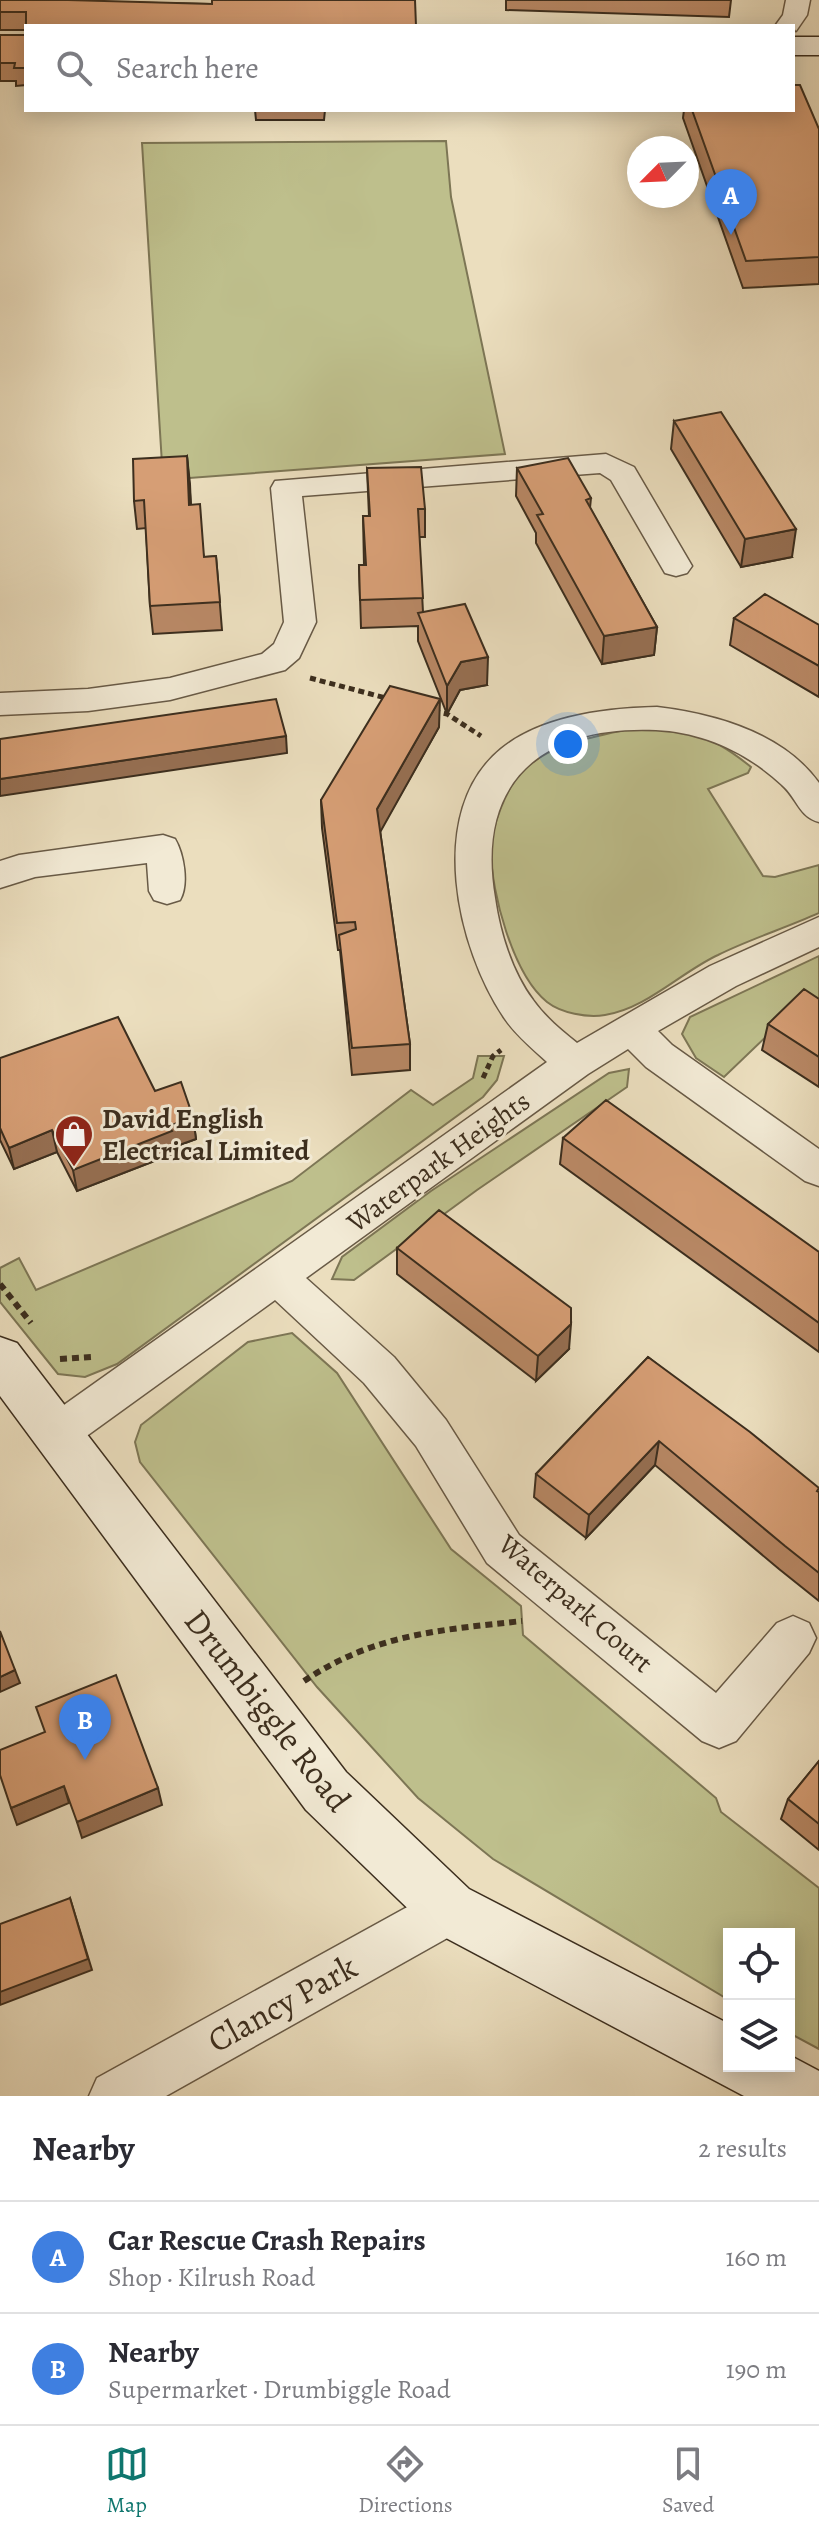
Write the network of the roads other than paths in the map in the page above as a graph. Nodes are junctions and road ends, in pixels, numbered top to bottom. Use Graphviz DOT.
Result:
graph roads {
  1 [pos="798,0"];
  2 [pos="788,24"];
  3 [pos="795,46"];
  4 [pos="819,46"];
  5 [pos="676,566"];
  6 [pos="0,704"];
  7 [pos="819,810"];
  8 [pos="0,875"];
  9 [pos="167,891"];
  10 [pos="819,931"];
  11 [pos="631,1028"];
  12 [pos="574,1063"];
  13 [pos="819,1170"];
  14 [pos="277,1277"];
  15 [pos="0,1358"];
  16 [pos="55,1435"];
  17 [pos="793,1638"];
  18 [pos="449,1909"];
  19 [pos="723,2053"];
  20 [pos="759,2072"];
  21 [pos="115,2096"];
  22 [pos="805,2096"];
  1 -- 2 [label="street"];
  3 -- 4 [label="street"];
  5 -- 6 [label="street"];
  7 -- 12 [label="street"];
  8 -- 9 [label="street"];
  10 -- 11 [label="street, Waterpark Heights"];
  11 -- 12 [label="street, Waterpark Heights"];
  11 -- 13 [label="street"];
  12 -- 14 [label="street, Waterpark Heights"];
  14 -- 16 [label="street, Waterpark Heights"];
  14 -- 17 [label="street, Waterpark Court"];
  15 -- 16 [label="street, Drumbiggle Road"];
  16 -- 18 [label="street, Drumbiggle Road"];
  18 -- 19 [label="street, Drumbiggle Road"];
  18 -- 21 [label="street, Clancy Park"];
  20 -- 22 [label="street"];
}
